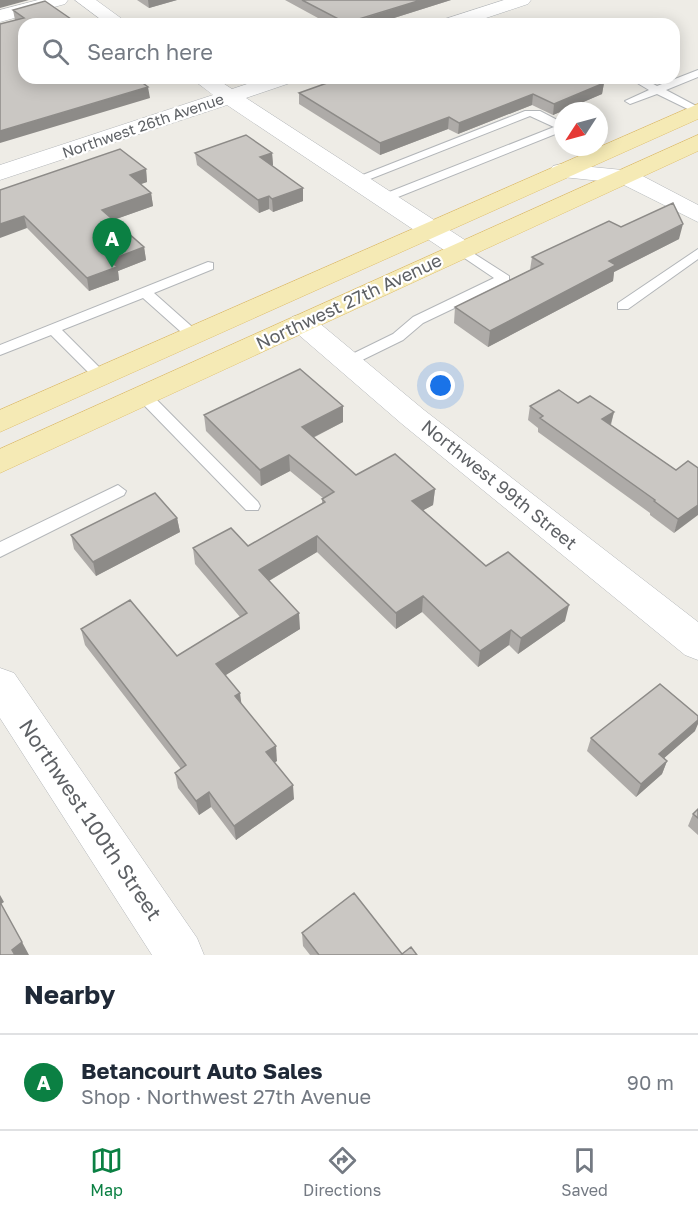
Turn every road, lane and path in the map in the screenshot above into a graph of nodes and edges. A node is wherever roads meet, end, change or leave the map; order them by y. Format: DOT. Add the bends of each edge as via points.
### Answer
graph roads {
  1 [pos="59,0"];
  2 [pos="84,0"];
  3 [pos="522,0"];
  4 [pos="0,16"];
  5 [pos="111,18"];
  6 [pos="467,18"];
  7 [pos="698,72"];
  8 [pos="680,80"];
  9 [pos="210,84"];
  10 [pos="268,84"];
  11 [pos="647,84"];
  12 [pos="670,84"];
  13 [pos="658,89"];
  14 [pos="230,97"];
  15 [pos="630,101"];
  16 [pos="698,111"];
  17 [pos="554,123"];
  18 [pos="554,130"];
  19 [pos="698,142"];
  20 [pos="608,146"];
  21 [pos="589,156"];
  22 [pos="561,171"];
  23 [pos="0,174"];
  24 [pos="625,176"];
  25 [pos="356,180"];
  26 [pos="383,198"];
  27 [pos="698,215"];
  28 [pos="432,231"];
  29 [pos="462,250"];
  30 [pos="698,253"];
  31 [pos="208,266"];
  32 [pos="145,292"];
  33 [pos="623,306"];
  34 [pos="302,323"];
  35 [pos="53,328"];
  36 [pos="194,336"];
  37 [pos="0,350"];
  38 [pos="347,362"];
  39 [pos="101,377"];
  40 [pos="144,396"];
  41 [pos="0,422"];
  42 [pos="0,462"];
  43 [pos="118,491"];
  44 [pos="252,506"];
  45 [pos="0,550"];
  46 [pos="698,644"];
  47 [pos="0,685"];
  48 [pos="180,955"];
  1 -- 4 [label="street"];
  2 -- 5 [label="street"];
  3 -- 6 [label="street"];
  7 -- 8 [label="lane"];
  9 -- 14 [label="street"];
  10 -- 14 [label="street, Northwest 26th Avenue"];
  11 -- 13 [label="lane"];
  12 -- 13 [label="lane"];
  13 -- 15 [label="lane"];
  13 -- 16 [label="lane"];
  14 -- 23 [label="street, Northwest 26th Avenue"];
  14 -- 25 [label="street"];
  16 -- 20 [label="main road, Northwest 27th Avenue"];
  17 -- 25 [label="lane" via="529,113"];
  18 -- 26 [label="lane"];
  19 -- 24 [label="main road, Northwest 27th Avenue"];
  21 -- 22 [label="main road, Northwest 27th Avenue"];
  22 -- 24 [label="street"];
  22 -- 28 [label="main road, Northwest 27th Avenue"];
  24 -- 27 [label="street"];
  24 -- 29 [label="main road, Northwest 27th Avenue"];
  25 -- 26 [label="street"];
  26 -- 28 [label="street"];
  28 -- 29 [label="street"];
  28 -- 36 [label="main road, Northwest 27th Avenue"];
  29 -- 34 [label="main road, Northwest 27th Avenue"];
  29 -- 38 [label="lane" via="504,279 418,320 399,337"];
  30 -- 33 [label="lane"];
  31 -- 32 [label="lane"];
  32 -- 35 [label="lane"];
  32 -- 36 [label="lane"];
  34 -- 38 [label="street, Northwest 99th Street"];
  34 -- 40 [label="main road, Northwest 27th Avenue"];
  35 -- 37 [label="lane"];
  35 -- 39 [label="lane"];
  36 -- 39 [label="main road, Northwest 27th Avenue"];
  38 -- 46 [label="street, Northwest 99th Street"];
  39 -- 41 [label="main road, Northwest 27th Avenue"];
  40 -- 42 [label="main road, Northwest 27th Avenue"];
  40 -- 44 [label="lane"];
  43 -- 45 [label="lane"];
  47 -- 48 [label="street, Northwest 100th Street"];
}
